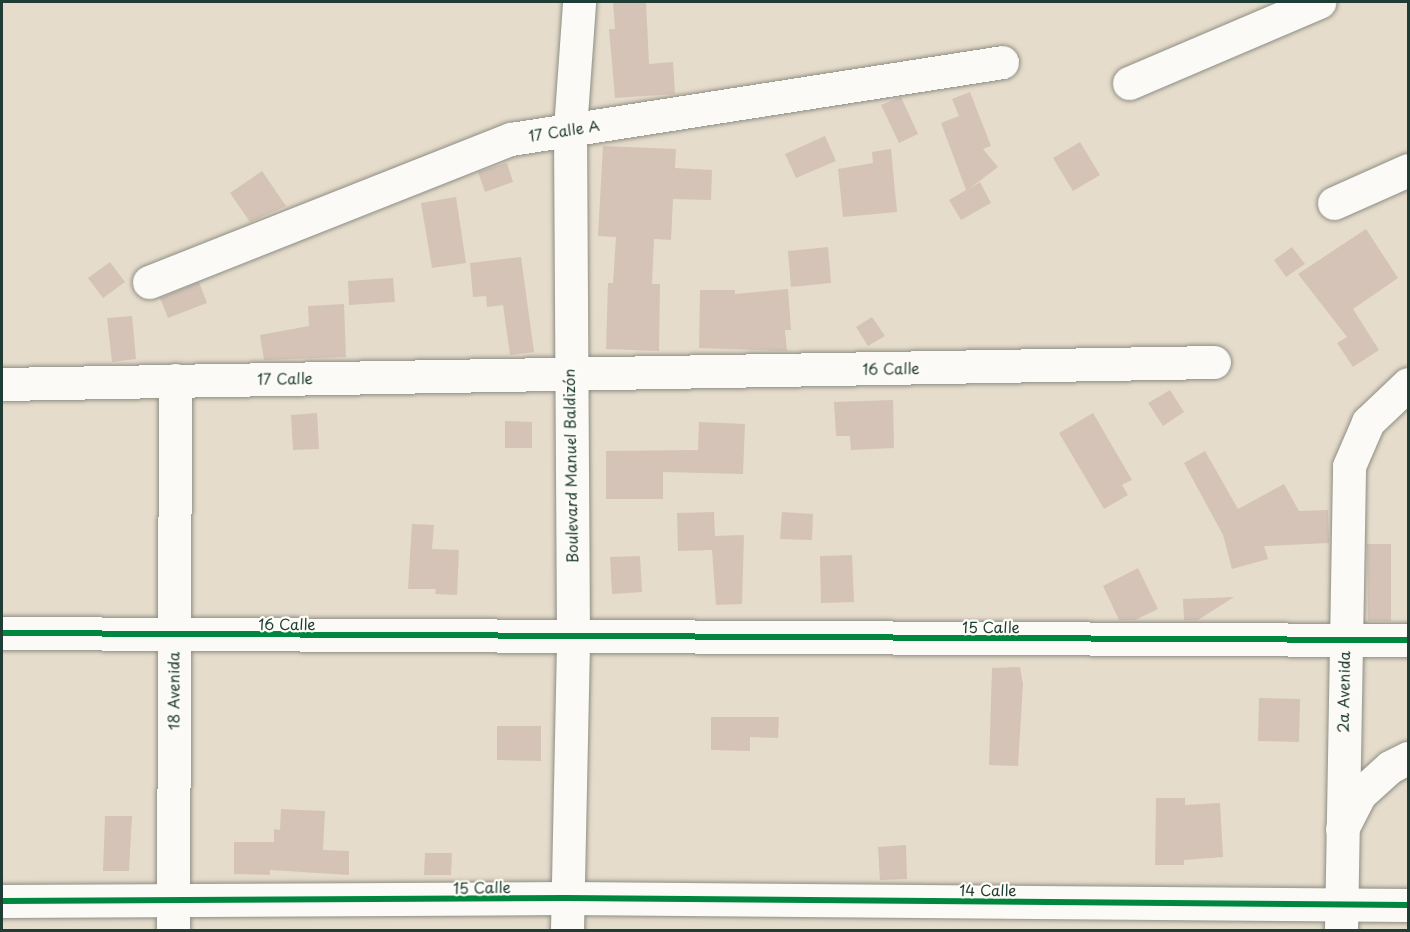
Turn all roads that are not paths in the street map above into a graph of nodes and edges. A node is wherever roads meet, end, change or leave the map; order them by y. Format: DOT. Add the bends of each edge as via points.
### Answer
graph roads {
  1 [pos="579,2"];
  2 [pos="1319,2"];
  3 [pos="1002,62"];
  4 [pos="1128,83"];
  5 [pos="570,129"];
  6 [pos="1408,170"];
  7 [pos="1334,203"];
  8 [pos="148,282"];
  9 [pos="1214,362"];
  10 [pos="569,374"];
  11 [pos="176,380"];
  12 [pos="2,384"];
  13 [pos="1408,384"];
  14 [pos="2,633"];
  15 [pos="172,635"];
  16 [pos="573,637"];
  17 [pos="1343,640"];
  18 [pos="1408,640"];
  19 [pos="1408,758"];
  20 [pos="1341,831"];
  21 [pos="566,898"];
  22 [pos="2,900"];
  23 [pos="1408,905"];
  24 [pos="173,917"];
  25 [pos="1341,918"];
  26 [pos="567,930"];
  1 -- 5 [label="street, Boulevard Manuel Baldizón"];
  2 -- 4 [label="street"];
  3 -- 5 [label="street, 17 Calle A"];
  5 -- 8 [label="street, 17 Calle A" via="511,139"];
  5 -- 10 [label="street, Boulevard Manuel Baldizón"];
  6 -- 7 [label="street"];
  9 -- 10 [label="street, 16 Calle"];
  10 -- 11 [label="street, 17 Calle"];
  10 -- 16 [label="street, Boulevard Manuel Baldizón"];
  11 -- 12 [label="street, 17 Calle"];
  11 -- 15 [label="street, 18 Avenida"];
  13 -- 17 [label="street, 2a Avenida" via="1368,422 1349,466"];
  14 -- 15 [label="street, 16 Calle"];
  15 -- 16 [label="street, 16 Calle"];
  15 -- 24 [label="street, 18 Avenida"];
  16 -- 17 [label="street, 15 Calle"];
  16 -- 21 [label="street, Boulevard Manuel Baldizón"];
  17 -- 18 [label="street, 15 Calle"];
  17 -- 20 [label="street, 2a Avenida"];
  19 -- 20 [label="street" via="1359,795"];
  20 -- 25 [label="street, 2a Avenida"];
  21 -- 24 [label="street, 15 Calle"];
  21 -- 25 [label="street, 14 Calle"];
  21 -- 26 [label="street, Boulevard Manuel Baldizón"];
  22 -- 24 [label="street, 15 Calle"];
  23 -- 25 [label="street, 14 Calle"];
}
